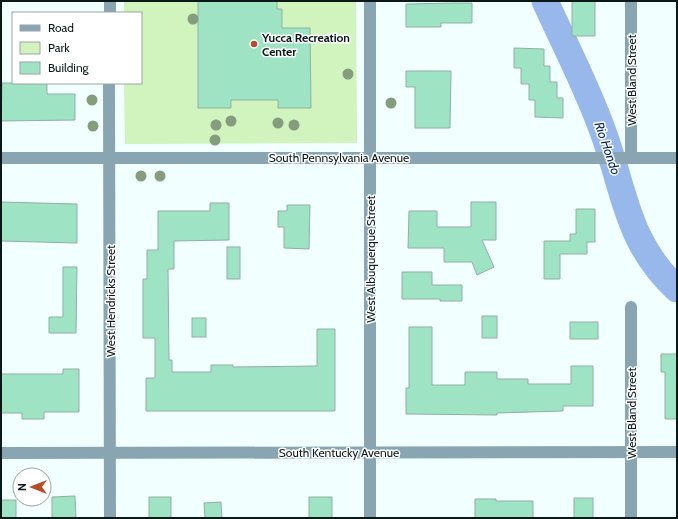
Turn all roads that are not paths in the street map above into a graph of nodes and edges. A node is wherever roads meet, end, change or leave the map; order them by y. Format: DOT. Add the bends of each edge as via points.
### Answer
graph roads {
  1 [pos="110,1"];
  2 [pos="370,1"];
  3 [pos="631,1"];
  4 [pos="110,12"];
  5 [pos="109,84"];
  6 [pos="369,157"];
  7 [pos="1,158"];
  8 [pos="109,158"];
  9 [pos="632,158"];
  10 [pos="677,158"];
  11 [pos="631,307"];
  12 [pos="370,451"];
  13 [pos="631,452"];
  14 [pos="677,452"];
  15 [pos="1,453"];
  16 [pos="110,453"];
  17 [pos="110,518"];
  18 [pos="370,518"];
  19 [pos="631,518"];
  1 -- 4 [label="street"];
  2 -- 6 [label="street, West Albuquerque Street"];
  3 -- 9 [label="street, West Bland Street"];
  5 -- 8 [label="street, West Hendricks Street"];
  6 -- 8 [label="street, South Pennsylvania Avenue"];
  6 -- 9 [label="street, South Pennsylvania Avenue"];
  6 -- 12 [label="street, West Albuquerque Street"];
  7 -- 8 [label="street, South Pennsylvania Avenue"];
  8 -- 16 [label="street, West Hendricks Street"];
  9 -- 10 [label="street, South Pennsylvania Avenue"];
  11 -- 13 [label="street, West Bland Street"];
  12 -- 13 [label="street, South Kentucky Avenue"];
  12 -- 16 [label="street, South Kentucky Avenue"];
  12 -- 18 [label="street, West Albuquerque Street"];
  13 -- 14 [label="street, South Kentucky Avenue"];
  13 -- 19 [label="street, West Bland Street"];
  15 -- 16 [label="street, South Kentucky Avenue"];
  16 -- 17 [label="street, West Hendricks Street"];
}
